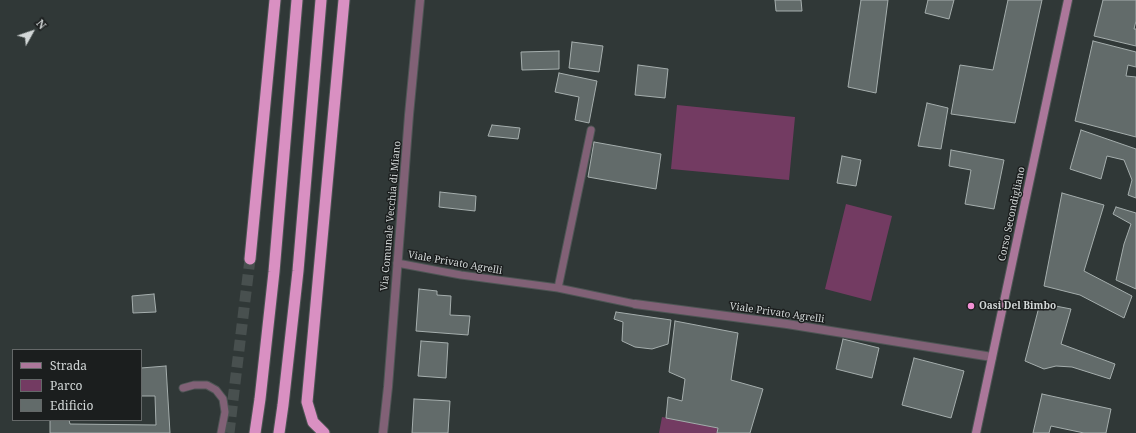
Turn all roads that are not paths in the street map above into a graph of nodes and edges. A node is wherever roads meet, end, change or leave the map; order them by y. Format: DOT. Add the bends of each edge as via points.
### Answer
graph roads {
  1 [pos="275,0"];
  2 [pos="298,0"];
  3 [pos="321,0"];
  4 [pos="344,0"];
  5 [pos="420,0"];
  6 [pos="1068,0"];
  7 [pos="592,130"];
  8 [pos="250,259"];
  9 [pos="397,263"];
  10 [pos="558,288"];
  11 [pos="635,304"];
  12 [pos="992,357"];
  13 [pos="183,388"];
  14 [pos="221,433"];
  15 [pos="255,433"];
  16 [pos="279,433"];
  17 [pos="324,433"];
  18 [pos="383,433"];
  19 [pos="976,433"];
  1 -- 8 [label="highway"];
  2 -- 15 [label="highway" via="274,272"];
  3 -- 16 [label="highway" via="298,271"];
  4 -- 17 [label="highway" via="307,402 313,422"];
  5 -- 9 [label="street, Via Comunale Vecchia di Miano"];
  6 -- 12 [label="main road, Corso Secondigliano"];
  7 -- 10 [label="lane"];
  9 -- 10 [label="lane, Viale Privato Agrelli" via="461,275"];
  9 -- 18 [label="street, Via Comunale Vecchia di Miano"];
  10 -- 11 [label="lane, Viale Privato Agrelli"];
  11 -- 12 [label="street, Viale Privato Agrelli" via="787,324"];
  12 -- 19 [label="main road, Corso Secondigliano"];
  13 -- 14 [label="lane" via="207,385 216,390 223,399 225,412"];
}
